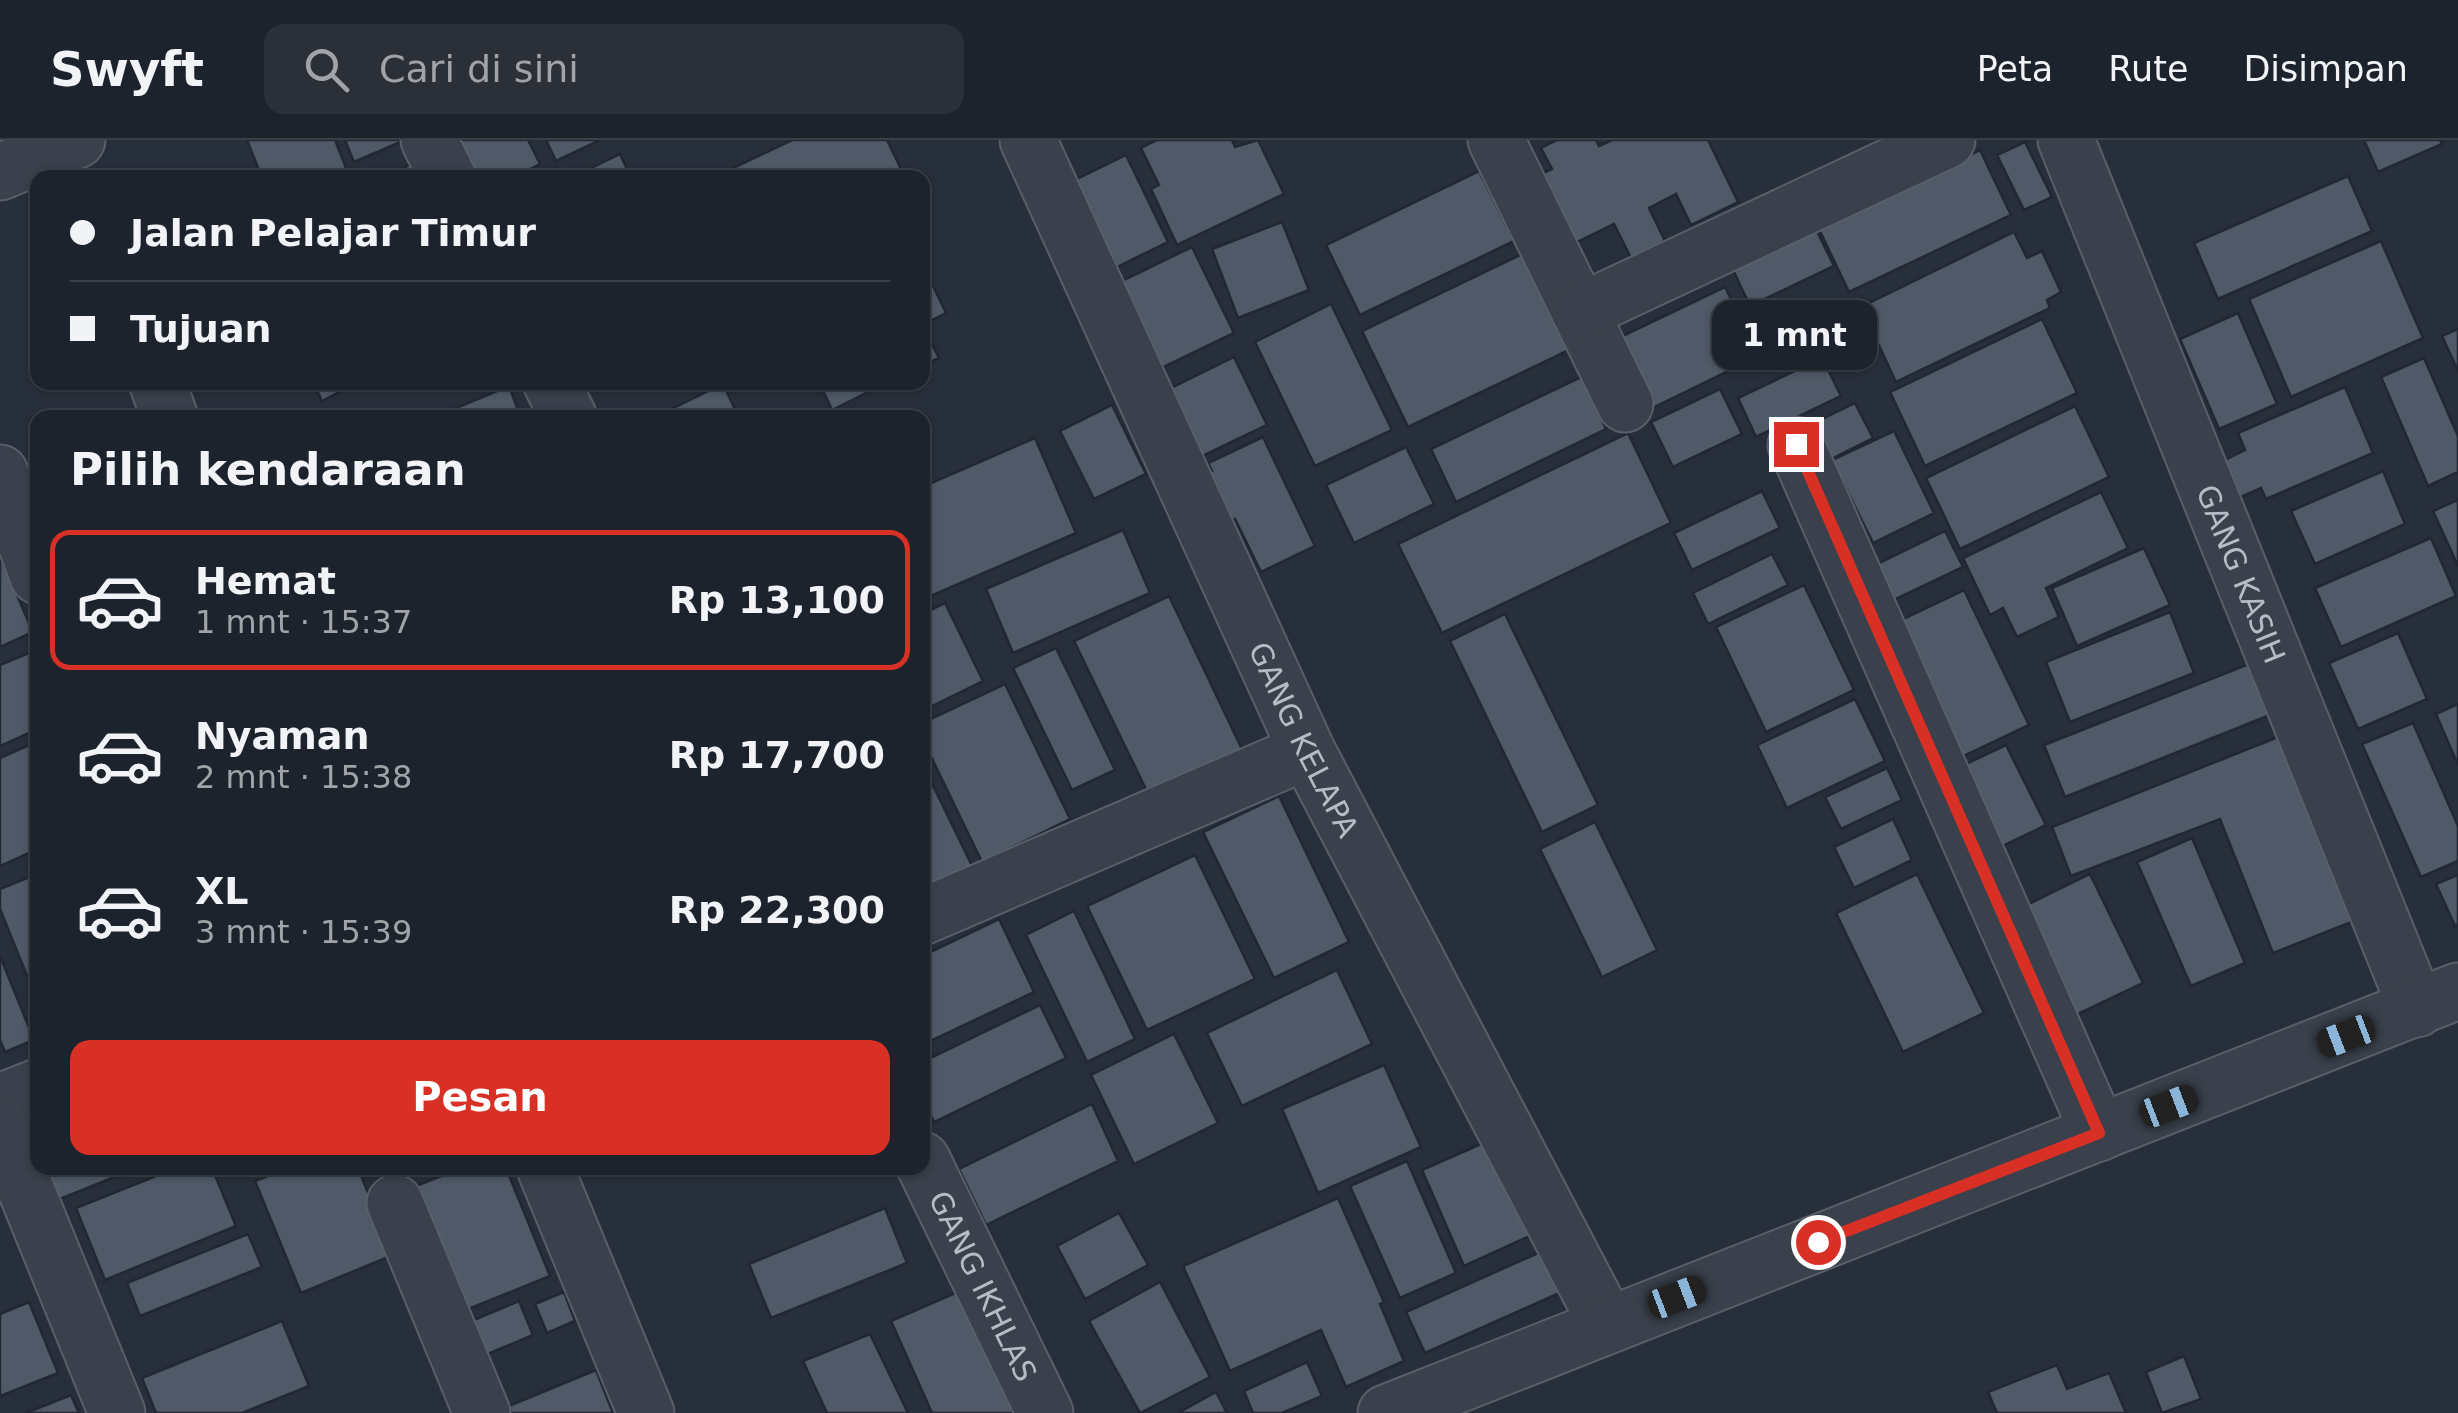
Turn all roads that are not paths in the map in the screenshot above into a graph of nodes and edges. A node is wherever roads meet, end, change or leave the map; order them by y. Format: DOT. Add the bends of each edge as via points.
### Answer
graph roads {
  1 [pos="430,140"];
  2 [pos="1028,140"];
  3 [pos="1496,140"];
  4 [pos="1947,140"];
  5 [pos="2066,140"];
  6 [pos="76,154"];
  7 [pos="444,170"];
  8 [pos="0,172"];
  9 [pos="1580,312"];
  10 [pos="1625,404"];
  11 [pos="1796,444"];
  12 [pos="0,474"];
  13 [pos="30,555"];
  14 [pos="1307,751"];
  15 [pos="930,915"];
  16 [pos="2437,1000"];
  17 [pos="30,1090"];
  18 [pos="0,1102"];
  19 [pos="0,1126"];
  20 [pos="2099,1133"];
  21 [pos="548,1175"];
  22 [pos="929,1175"];
  23 [pos="394,1203"];
  24 [pos="1606,1324"];
  25 [pos="117,1413"];
  26 [pos="482,1413"];
  27 [pos="646,1413"];
  28 [pos="1045,1413"];
  29 [pos="1386,1413"];
  1 -- 7 [label="street"];
  2 -- 14 [label="street, GANG KELAPA"];
  3 -- 9 [label="street"];
  4 -- 9 [label="street"];
  5 -- 16 [label="street, GANG KASIH"];
  6 -- 8 [label="street"];
  9 -- 10 [label="street"];
  11 -- 20 [label="street"];
  12 -- 13 [label="street"];
  14 -- 15 [label="street"];
  14 -- 24 [label="street, GANG KELAPA"];
  16 -- 20 [label="street"];
  17 -- 18 [label="street"];
  19 -- 25 [label="street"];
  20 -- 24 [label="street"];
  21 -- 27 [label="street"];
  22 -- 28 [label="street, GANG IKHLAS"];
  23 -- 26 [label="street"];
  24 -- 29 [label="street"];
}
